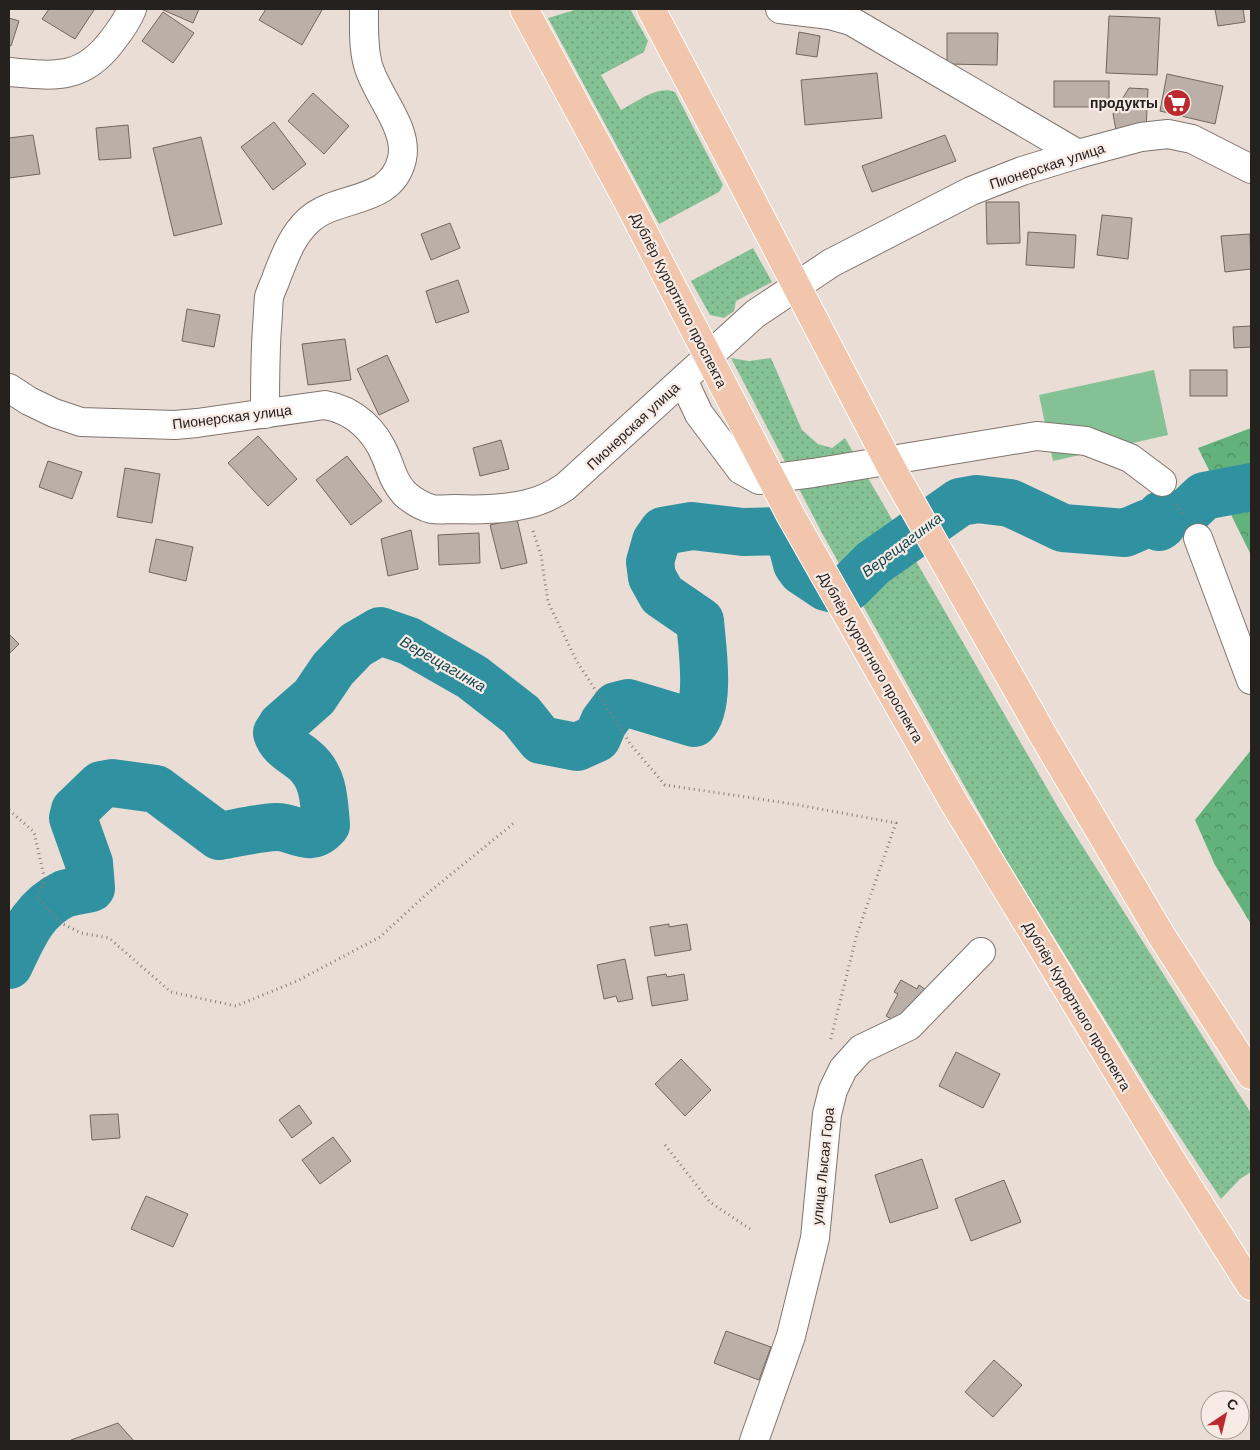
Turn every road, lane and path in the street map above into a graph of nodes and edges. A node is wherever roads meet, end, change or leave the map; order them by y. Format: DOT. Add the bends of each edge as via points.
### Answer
graph roads {
  1 [pos="132,9"];
  2 [pos="364,9"];
  3 [pos="524,9"];
  4 [pos="651,9"];
  5 [pos="780,9"];
  6 [pos="9,72"];
  7 [pos="1078,154"];
  8 [pos="1251,169"];
  9 [pos="683,380"];
  10 [pos="9,388"];
  11 [pos="265,414"];
  12 [pos="1162,482"];
  13 [pos="527,505"];
  14 [pos="1198,538"];
  15 [pos="1251,680"];
  16 [pos="9,810"];
  17 [pos="514,823"];
  18 [pos="981,952"];
  19 [pos="829,1047"];
  20 [pos="1251,1075"];
  21 [pos="665,1145"];
  22 [pos="750,1229"];
  23 [pos="1251,1286"];
  24 [pos="754,1441"];
  1 -- 6 [label="street" via="102,55 76,72 42,75"];
  2 -- 11 [label="street" via="368,65 376,88 394,117 403,143 403,157 399,170 380,190 323,211 309,220 290,243 270,296"];
  3 -- 23 [label="main road, Дублёр Курортного проспекта, bridge" via="790,514 953,801"];
  4 -- 20 [label="main road, bridge" via="892,469 1161,935"];
  5 -- 7 [label="street" via="830,14 851,21"];
  7 -- 8 [label="street, Пионерская улица" via="1141,137 1168,134 1192,139"];
  7 -- 9 [label="street, Пионерская улица" via="971,191 831,263 755,314"];
  9 -- 12 [label="street" via="699,414 741,470 759,480 1037,436 1086,441 1130,458"];
  9 -- 13 [label="street, Пионерская улица" via="565,487"];
  10 -- 11 [label="street, Пионерская улица" via="37,405 81,422 175,425"];
  11 -- 13 [label="street, Пионерская улица" via="325,405 345,411 371,431 386,456 394,480 406,495 432,509 487,510"];
  12 -- 14 [label="path"];
  13 -- 19 [label="path" via="541,555 548,602 576,660 631,745 665,785 896,823 857,934"];
  14 -- 15 [label="street"];
  16 -- 17 [label="path" via="34,832 45,881 36,897 61,922 81,933 109,938 171,992 236,1006 297,981 380,937"];
  18 -- 24 [label="street, улица Лысая Гора" via="909,1026 861,1048 836,1083 827,1114 815,1238 791,1336"];
  21 -- 22 [label="path" via="710,1202"];
}
